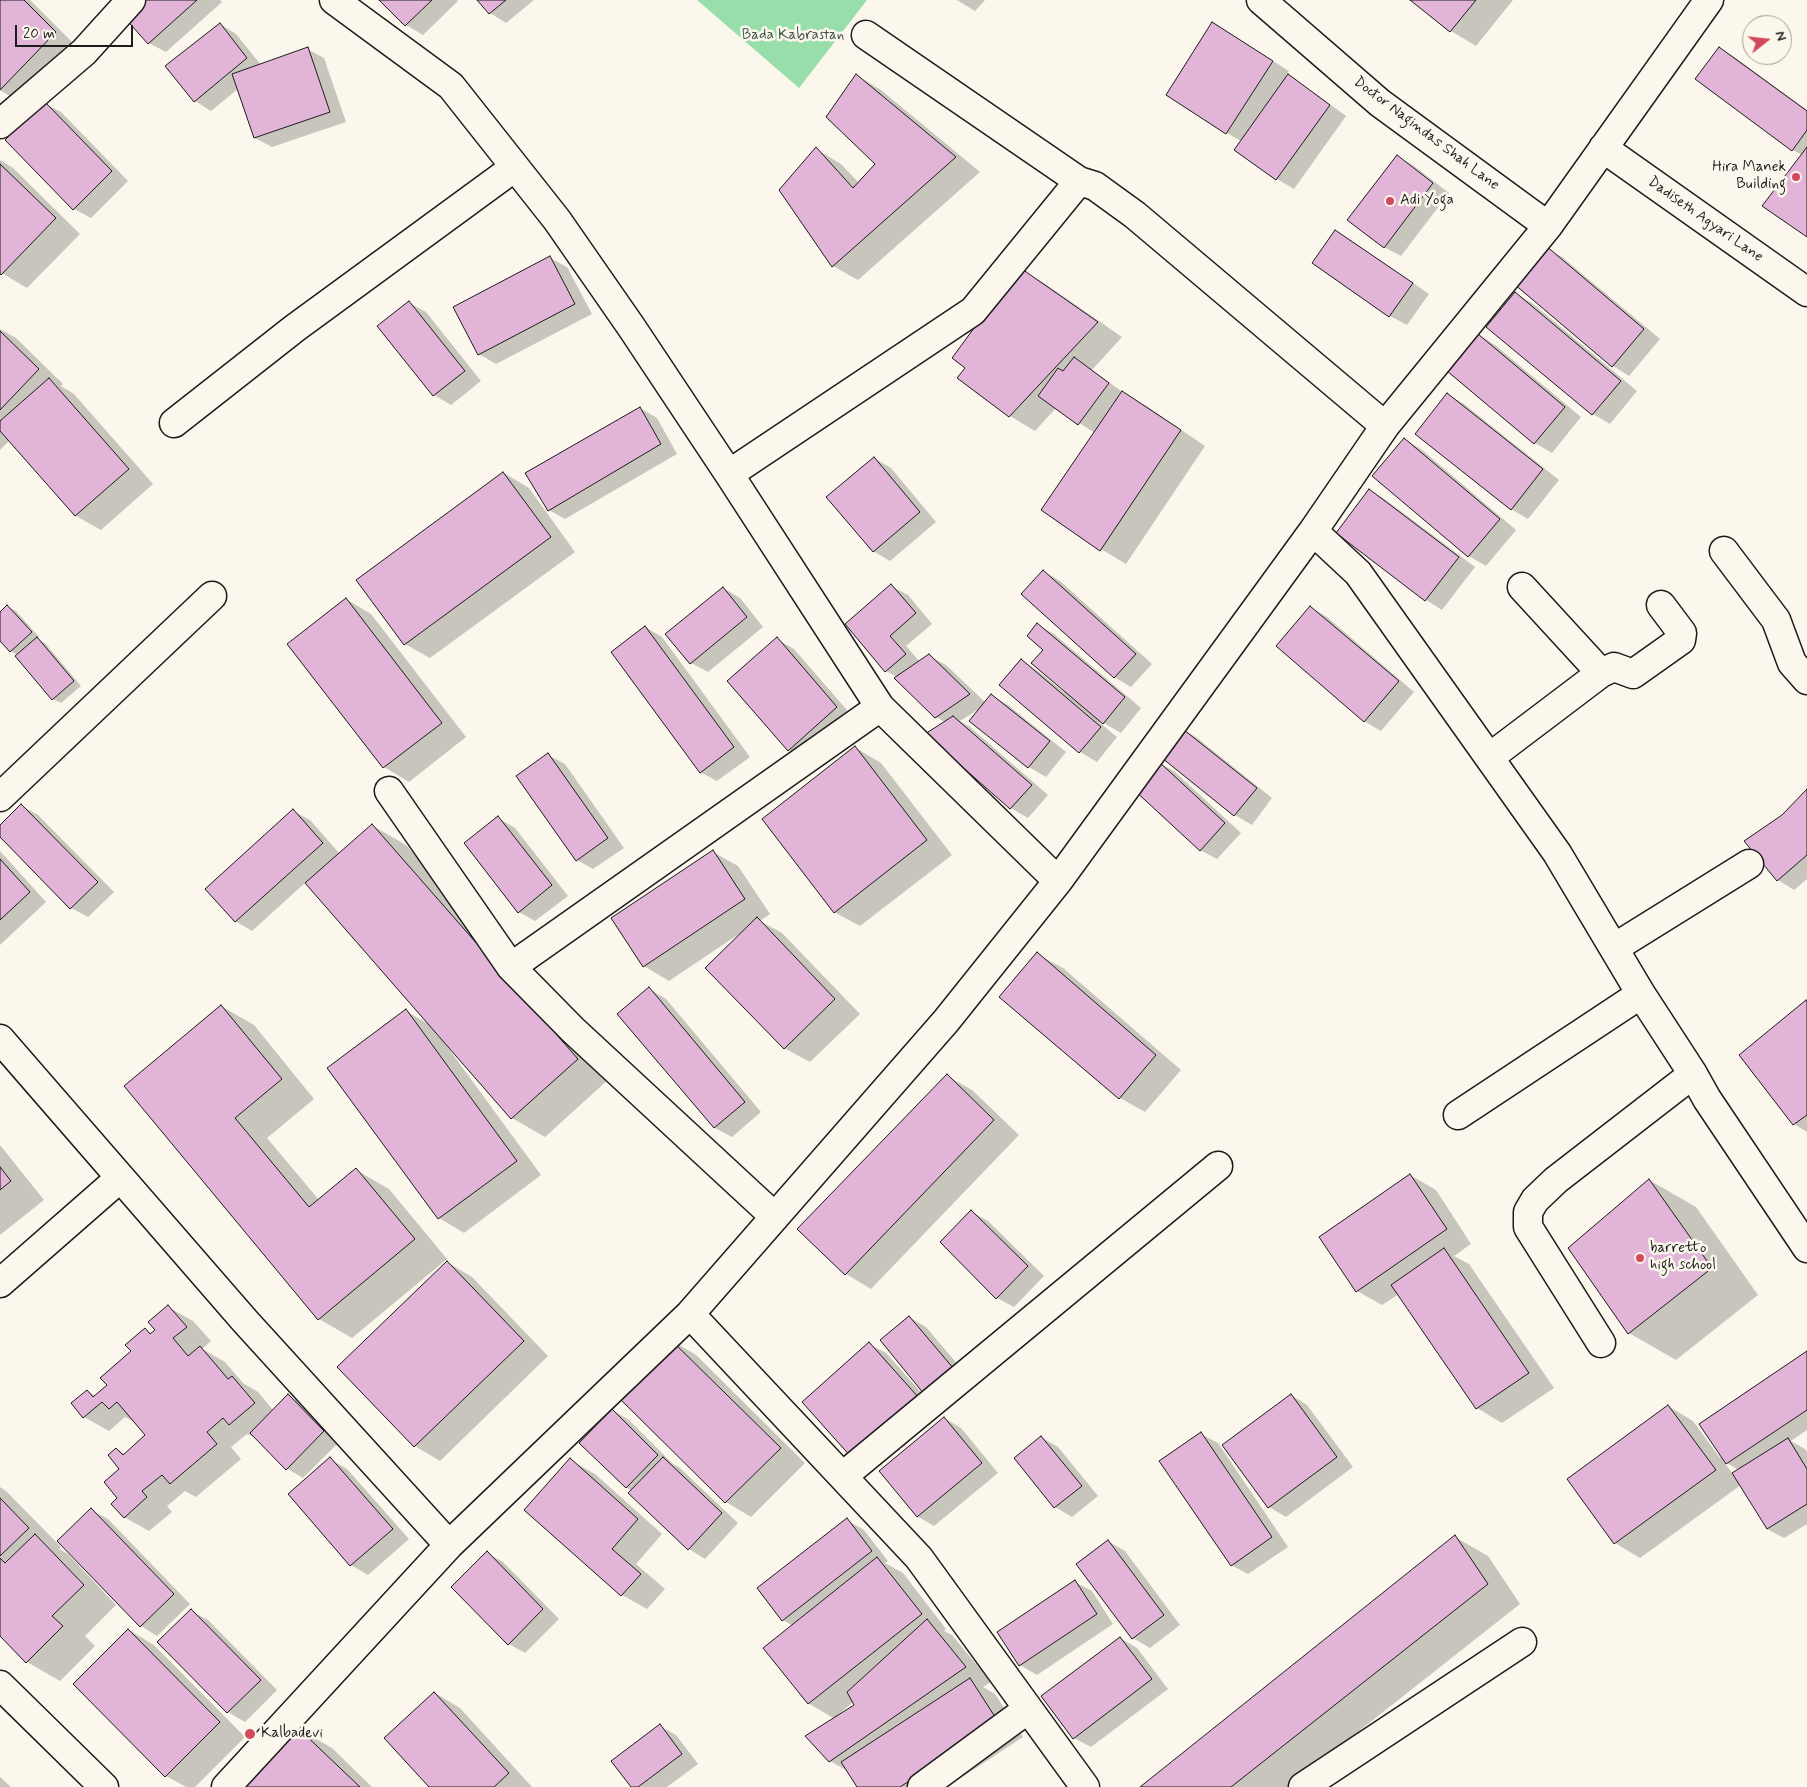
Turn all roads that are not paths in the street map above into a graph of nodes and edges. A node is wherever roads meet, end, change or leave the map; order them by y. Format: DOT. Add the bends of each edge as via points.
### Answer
graph roads {
  1 [pos="131,0"];
  2 [pos="334,0"];
  3 [pos="1261,0"];
  4 [pos="1701,3"];
  5 [pos="866,35"];
  6 [pos="0,124"];
  7 [pos="1603,148"];
  8 [pos="515,167"];
  9 [pos="1079,180"];
  10 [pos="1548,226"];
  11 [pos="1807,292"];
  12 [pos="174,423"];
  13 [pos="1385,426"];
  14 [pos="729,474"];
  15 [pos="1313,531"];
  16 [pos="1724,552"];
  17 [pos="1522,587"];
  18 [pos="212,596"];
  19 [pos="1661,605"];
  20 [pos="1601,673"];
  21 [pos="1807,680"];
  22 [pos="880,707"];
  23 [pos="1490,757"];
  24 [pos="389,791"];
  25 [pos="0,797"];
  26 [pos="1749,864"];
  27 [pos="1058,881"];
  28 [pos="1614,948"];
  29 [pos="511,966"];
  30 [pos="1641,994"];
  31 [pos="0,1039"];
  32 [pos="1693,1074"];
  33 [pos="1458,1116"];
  34 [pos="1218,1166"];
  35 [pos="120,1178"];
  36 [pos="775,1218"];
  37 [pos="1807,1248"];
  38 [pos="0,1283"];
  39 [pos="690,1314"];
  40 [pos="1601,1343"];
  41 [pos="843,1476"];
  42 [pos="449,1545"];
  43 [pos="1522,1642"];
  44 [pos="0,1685"];
  45 [pos="1028,1709"];
  46 [pos="104,1787"];
  47 [pos="226,1787"];
  48 [pos="922,1787"];
  49 [pos="1085,1787"];
  50 [pos="1303,1787"];
  1 -- 6 [label="street" via="84,52"];
  2 -- 8 [label="street" via="451,86"];
  3 -- 10 [label="street, Doctor Nagindas Shah Lane" via="1380,103"];
  4 -- 7 [label="street"];
  5 -- 9 [label="street"];
  7 -- 10 [label="street"];
  7 -- 11 [label="street, Dadiseth Agyari Lane"];
  8 -- 12 [label="street" via="295,328"];
  8 -- 14 [label="street" via="632,328"];
  9 -- 13 [label="street" via="1095,186 1135,215"];
  9 -- 14 [label="street" via="973,311"];
  10 -- 13 [label="street"];
  13 -- 15 [label="street"];
  14 -- 22 [label="street"];
  15 -- 23 [label="street" via="1358,573"];
  15 -- 27 [label="street"];
  16 -- 21 [label="street" via="1776,620 1792,663"];
  17 -- 20 [label="street"];
  18 -- 25 [label="street"];
  19 -- 20 [label="street" via="1682,633 1682,640 1633,674 1614,667"];
  20 -- 23 [label="street"];
  22 -- 27 [label="street"];
  22 -- 29 [label="street"];
  23 -- 28 [label="street" via="1557,853"];
  24 -- 29 [label="street"];
  26 -- 28 [label="street"];
  27 -- 36 [label="street" via="946,1021"];
  28 -- 30 [label="street"];
  29 -- 36 [label="street" via="573,1030"];
  30 -- 32 [label="street"];
  30 -- 33 [label="street"];
  31 -- 35 [label="street"];
  32 -- 37 [label="street"];
  32 -- 40 [label="street" via="1556,1180 1535,1200 1528,1212 1528,1228"];
  34 -- 41 [label="street"];
  35 -- 38 [label="street"];
  35 -- 42 [label="street" via="245,1322"];
  36 -- 39 [label="street"];
  39 -- 41 [label="street"];
  39 -- 42 [label="street"];
  41 -- 45 [label="street" via="920,1558"];
  42 -- 47 [label="street"];
  43 -- 50 [label="street"];
  44 -- 46 [label="street"];
  45 -- 48 [label="street"];
  45 -- 49 [label="street"];
}
